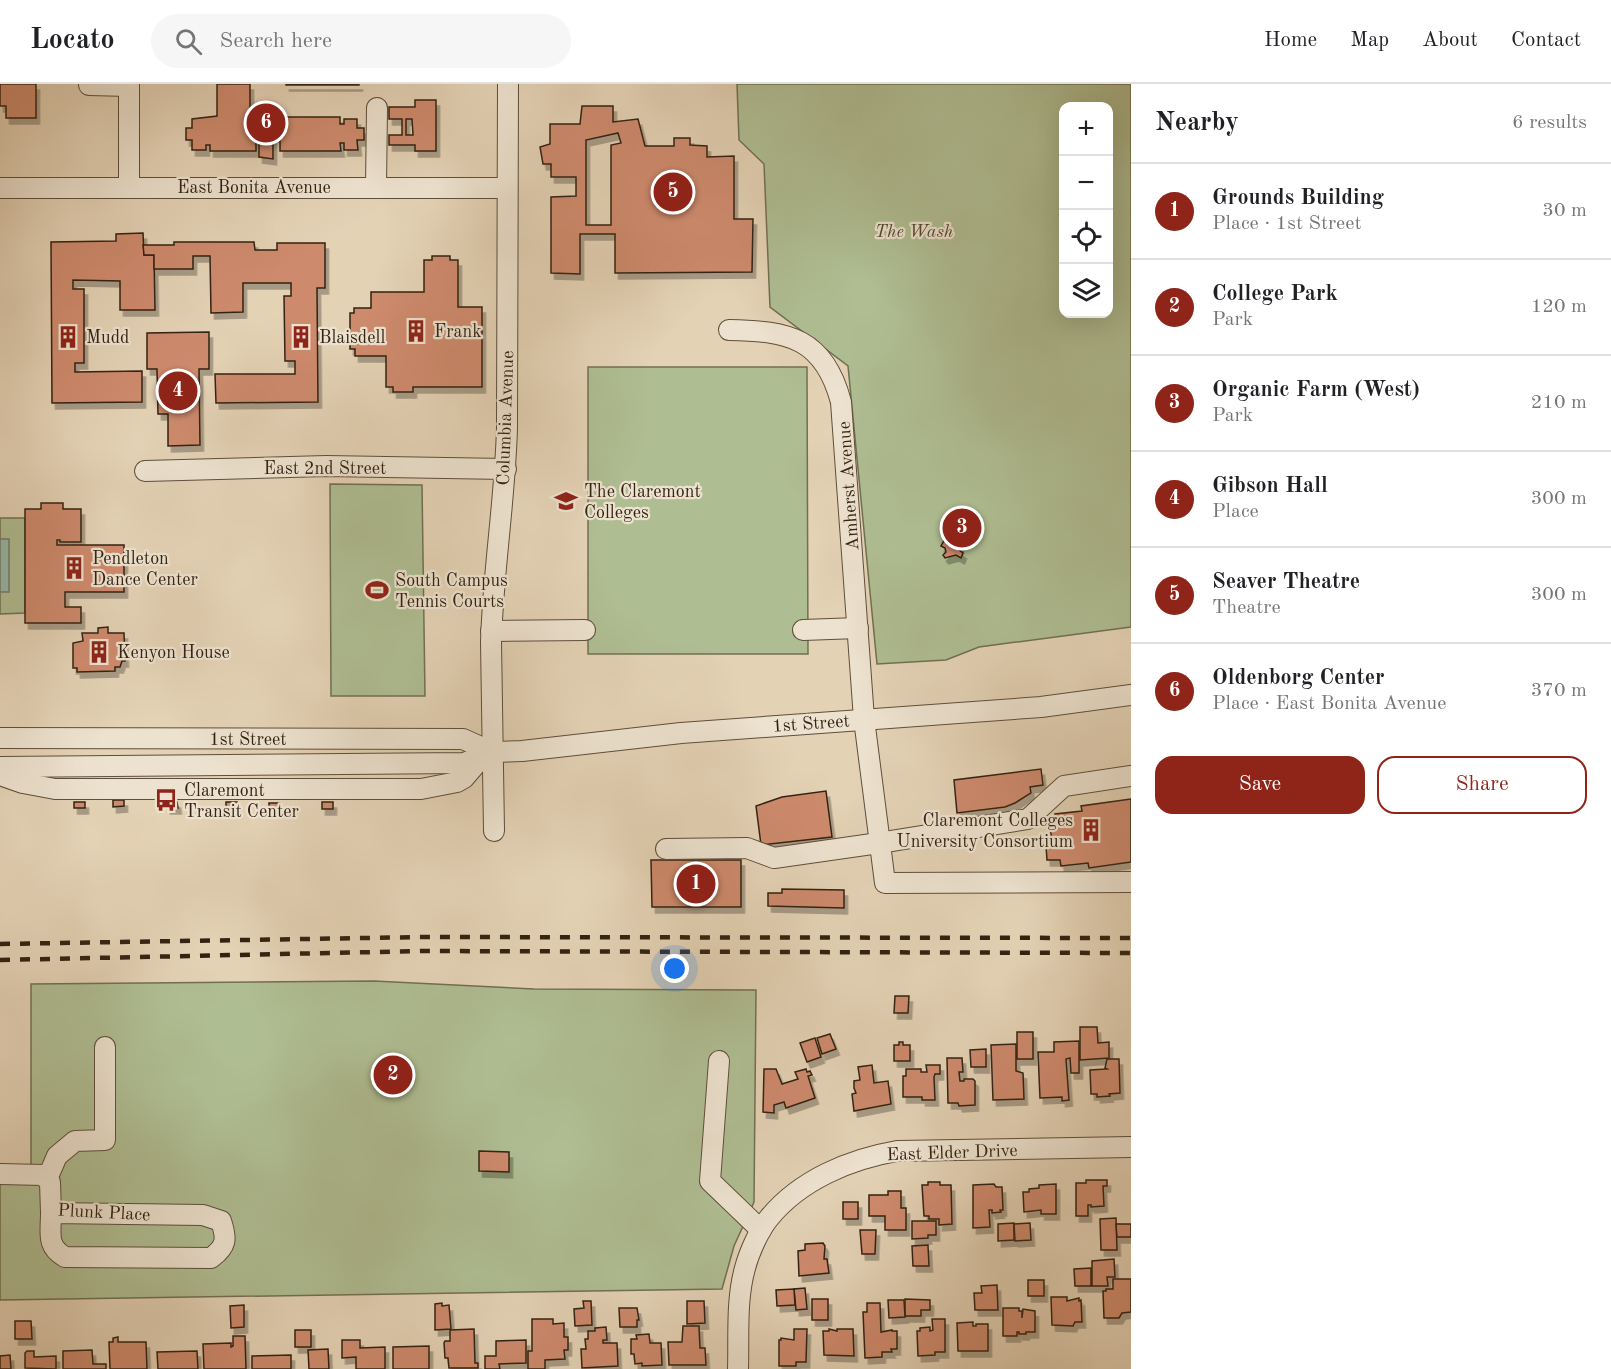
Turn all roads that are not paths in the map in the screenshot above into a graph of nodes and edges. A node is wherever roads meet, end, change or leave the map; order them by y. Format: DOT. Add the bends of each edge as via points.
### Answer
graph roads {
  1 [pos="507,84"];
  2 [pos="88,85"];
  3 [pos="129,85"];
  4 [pos="377,108"];
  5 [pos="376,186"];
  6 [pos="129,187"];
  7 [pos="0,188"];
  8 [pos="507,188"];
  9 [pos="729,330"];
  10 [pos="506,469"];
  11 [pos="145,471"];
  12 [pos="858,628"];
  13 [pos="585,630"];
  14 [pos="803,630"];
  15 [pos="491,631"];
  16 [pos="1131,695"];
  17 [pos="864,719"];
  18 [pos="0,738"];
  19 [pos="487,754"];
  20 [pos="0,767"];
  21 [pos="0,775"];
  22 [pos="1131,776"];
  23 [pos="494,831"];
  24 [pos="879,843"];
  25 [pos="666,849"];
  26 [pos="1131,882"];
  27 [pos="105,1047"];
  28 [pos="719,1060"];
  29 [pos="1131,1147"];
  30 [pos="0,1174"];
  31 [pos="47,1179"];
  32 [pos="51,1214"];
  33 [pos="761,1230"];
  34 [pos="738,1369"];
  1 -- 8 [label="street, Columbia Avenue"];
  2 -- 3 [label="street"];
  3 -- 6 [label="street"];
  4 -- 5 [label="street"];
  5 -- 6 [label="street, East Bonita Avenue"];
  5 -- 8 [label="street, East Bonita Avenue"];
  6 -- 7 [label="street, East Bonita Avenue"];
  8 -- 10 [label="street, Columbia Avenue"];
  9 -- 12 [label="street, Amherst Avenue" via="767,331 800,341 828,366 837,384 842,402"];
  10 -- 11 [label="street, East 2nd Street" via="326,466"];
  10 -- 15 [label="street, Columbia Avenue"];
  12 -- 14 [label="street"];
  12 -- 17 [label="street, Amherst Avenue"];
  13 -- 15 [label="street"];
  15 -- 19 [label="street, Columbia Avenue"];
  16 -- 17 [label="street, 1st Street" via="1041,707"];
  17 -- 19 [label="street, 1st Street"];
  17 -- 24 [label="street, Amherst Avenue"];
  18 -- 19 [label="street, 1st Street" via="464,739"];
  19 -- 20 [label="street, 1st Street" via="464,763"];
  19 -- 21 [label="street" via="457,782 421,789 55,789"];
  19 -- 23 [label="street, Columbia Avenue"];
  22 -- 24 [label="street" via="1064,786 1028,819"];
  24 -- 25 [label="street" via="774,858 747,848"];
  24 -- 26 [label="street, Amherst Avenue" via="885,883"];
  27 -- 31 [label="street" via="105,1140 75,1141 57,1156"];
  28 -- 33 [label="street" via="710,1181"];
  29 -- 33 [label="street, East Elder Drive" via="897,1151 867,1156 838,1168 785,1201"];
  30 -- 31 [label="street, Plunk Place" via="44,1175"];
  31 -- 32 [label="street, Plunk Place"];
  32 -- 32 [label="street, Plunk Place" via="203,1215 220,1221 226,1236 222,1250 211,1258 65,1257 51,1243"];
  33 -- 34 [label="street, East Elder Drive" via="745,1268 739,1298"];
}
